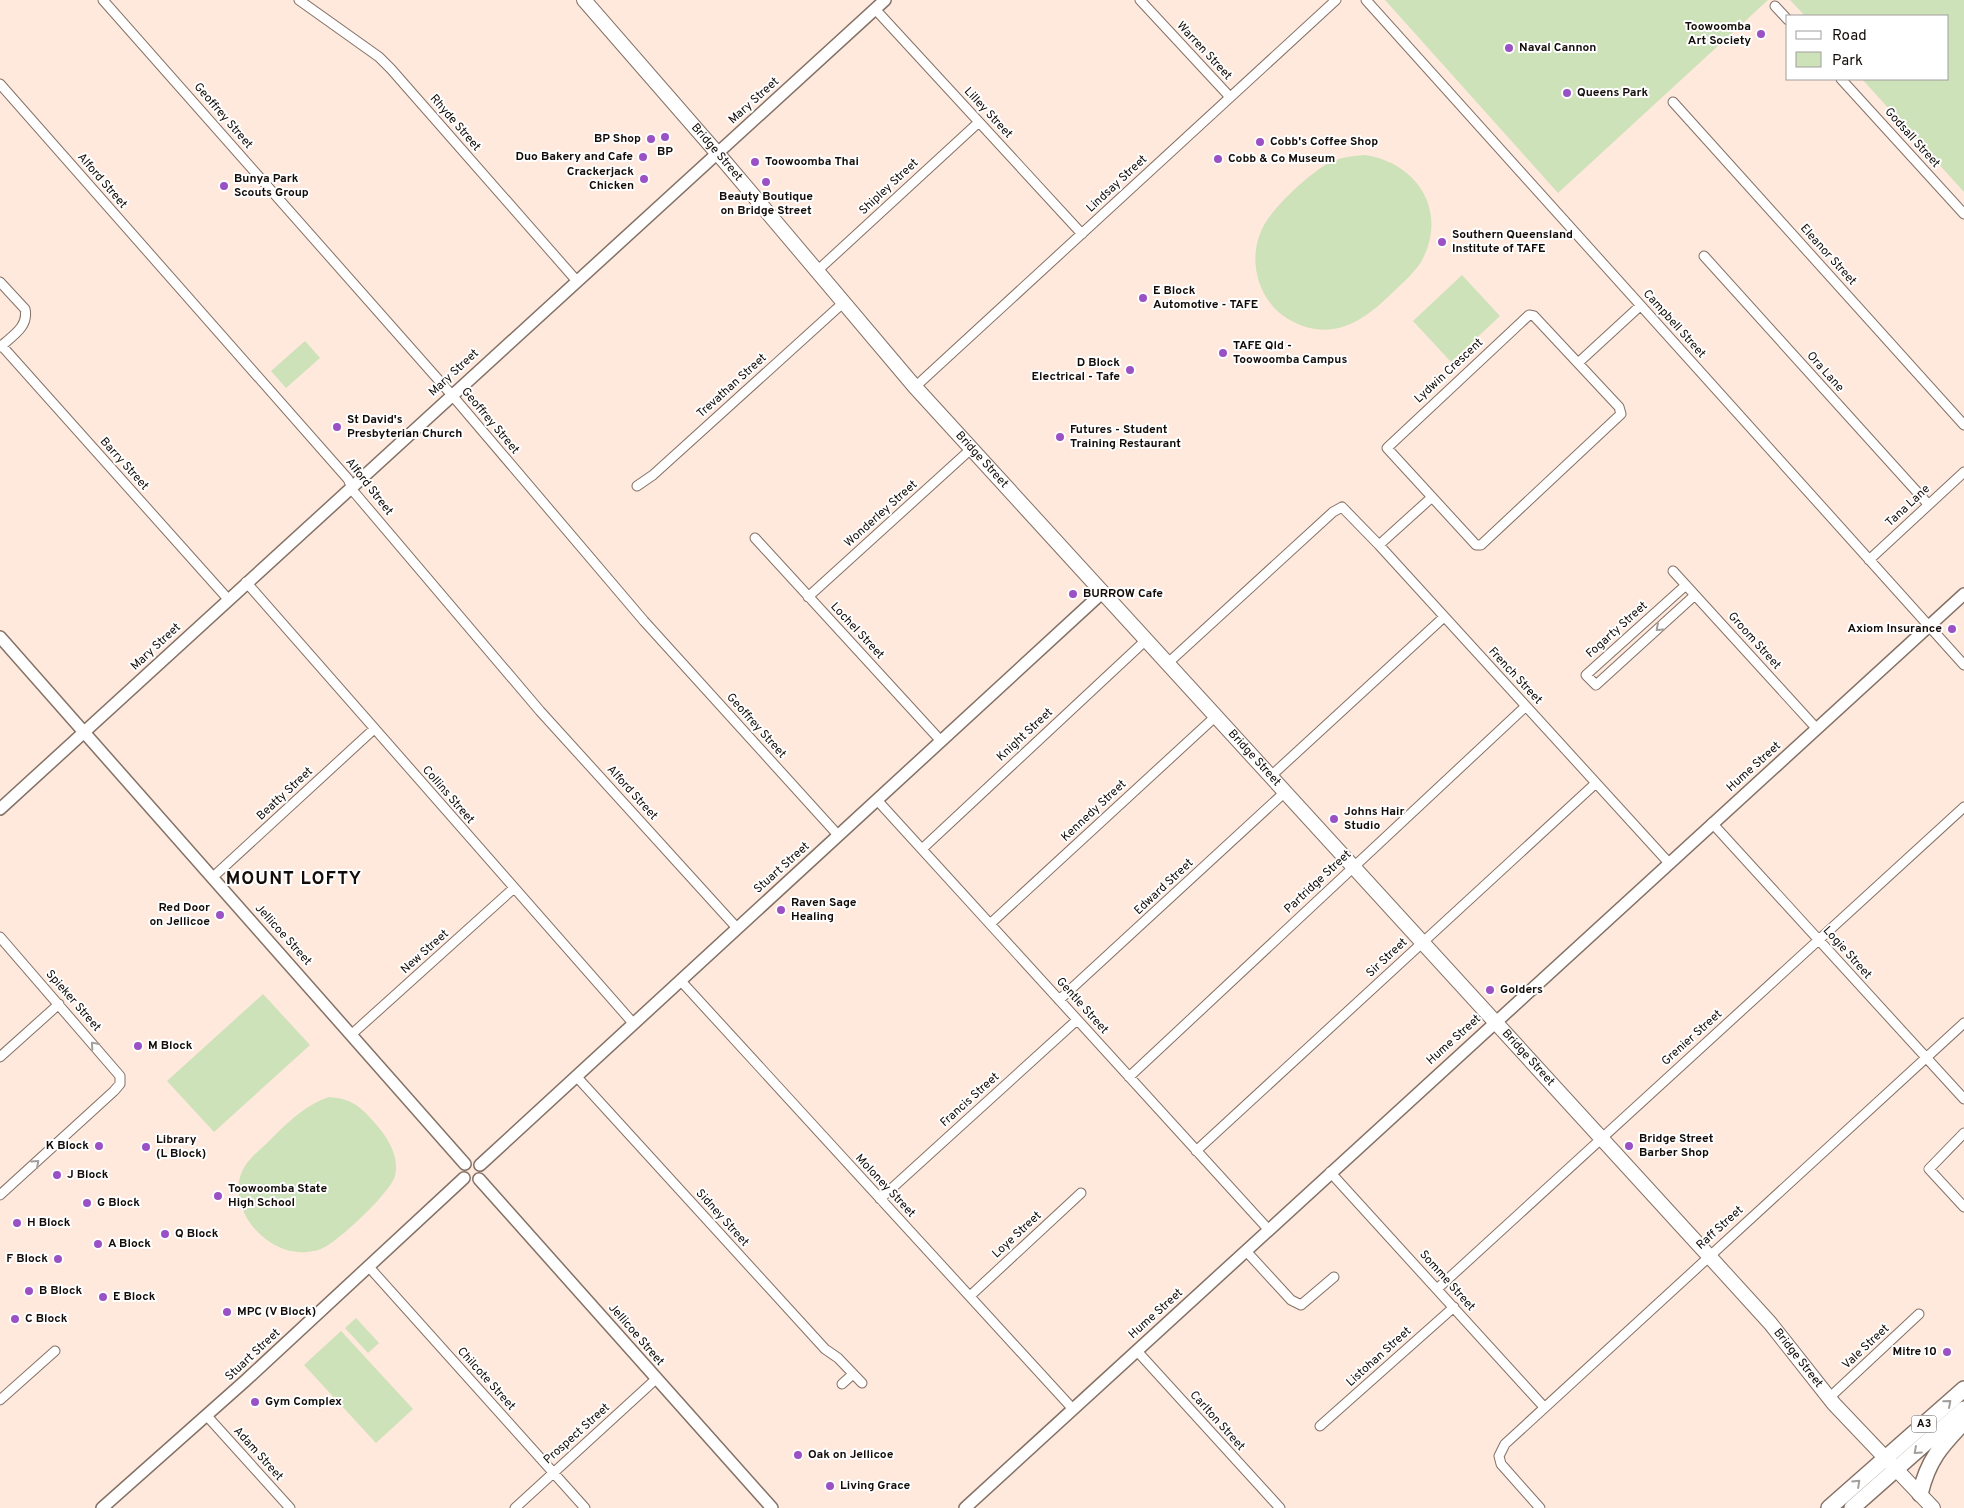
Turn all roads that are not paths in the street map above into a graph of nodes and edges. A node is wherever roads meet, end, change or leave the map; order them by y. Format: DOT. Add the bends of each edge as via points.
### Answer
graph roads {
  1 [pos="103,0"];
  2 [pos="299,0"];
  3 [pos="584,0"];
  4 [pos="1140,0"];
  5 [pos="1336,0"];
  6 [pos="1366,0"];
  7 [pos="880,3"];
  8 [pos="1775,6"];
  9 [pos="1786,18"];
  10 [pos="1842,80"];
  11 [pos="0,84"];
  12 [pos="1230,97"];
  13 [pos="1673,102"];
  14 [pos="979,122"];
  15 [pos="718,153"];
  16 [pos="1964,214"];
  17 [pos="1082,234"];
  18 [pos="1704,256"];
  19 [pos="817,271"];
  20 [pos="576,280"];
  21 [pos="0,282"];
  22 [pos="843,303"];
  23 [pos="1640,306"];
  24 [pos="1,347"];
  25 [pos="1578,363"];
  26 [pos="915,387"];
  27 [pos="451,394"];
  28 [pos="1964,425"];
  29 [pos="971,449"];
  30 [pos="1964,472"];
  31 [pos="352,486"];
  32 [pos="637,486"];
  33 [pos="1431,498"];
  34 [pos="1928,504"];
  35 [pos="755,538"];
  36 [pos="1379,545"];
  37 [pos="1869,560"];
  38 [pos="1673,571"];
  39 [pos="246,582"];
  40 [pos="1686,585"];
  41 [pos="1103,592"];
  42 [pos="1964,594"];
  43 [pos="1695,595"];
  44 [pos="808,598"];
  45 [pos="228,599"];
  46 [pos="1444,617"];
  47 [pos="1929,626"];
  48 [pos="0,637"];
  49 [pos="1146,640"];
  50 [pos="1168,663"];
  51 [pos="1964,665"];
  52 [pos="1526,706"];
  53 [pos="1216,716"];
  54 [pos="1817,728"];
  55 [pos="374,729"];
  56 [pos="85,731"];
  57 [pos="941,741"];
  58 [pos="1271,776"];
  59 [pos="1596,783"];
  60 [pos="1285,792"];
  61 [pos="877,800"];
  62 [pos="1964,807"];
  63 [pos="0,809"];
  64 [pos="1712,823"];
  65 [pos="838,835"];
  66 [pos="922,849"];
  67 [pos="1669,863"];
  68 [pos="1353,866"];
  69 [pos="213,877"];
  70 [pos="514,888"];
  71 [pos="990,924"];
  72 [pos="736,928"];
  73 [pos="0,937"];
  74 [pos="1819,940"];
  75 [pos="1422,942"];
  76 [pos="680,980"];
  77 [pos="1059,1000"];
  78 [pos="59,1004"];
  79 [pos="1077,1020"];
  80 [pos="1495,1021"];
  81 [pos="633,1023"];
  82 [pos="1964,1023"];
  83 [pos="352,1034"];
  84 [pos="0,1058"];
  85 [pos="1926,1058"];
  86 [pos="576,1076"];
  87 [pos="1129,1077"];
  88 [pos="1964,1099"];
  89 [pos="1964,1133"];
  90 [pos="1601,1138"];
  91 [pos="1196,1151"];
  92 [pos="465,1164"];
  93 [pos="480,1165"];
  94 [pos="1330,1172"];
  95 [pos="464,1178"];
  96 [pos="479,1179"];
  97 [pos="1081,1193"];
  98 [pos="0,1196"];
  99 [pos="880,1199"];
  100 [pos="1964,1207"];
  101 [pos="1268,1230"];
  102 [pos="1246,1251"];
  103 [pos="1709,1256"];
  104 [pos="369,1267"];
  105 [pos="1334,1277"];
  106 [pos="1437,1289"];
  107 [pos="970,1296"];
  108 [pos="1454,1307"];
  109 [pos="1919,1314"];
  110 [pos="55,1351"];
  111 [pos="1137,1351"];
  112 [pos="852,1374"];
  113 [pos="656,1379"];
  114 [pos="862,1383"];
  115 [pos="842,1384"];
  116 [pos="1964,1389"];
  117 [pos="1829,1398"];
  118 [pos="0,1400"];
  119 [pos="1544,1407"];
  120 [pos="1072,1408"];
  121 [pos="1964,1409"];
  122 [pos="207,1416"];
  123 [pos="1964,1422"];
  124 [pos="1320,1426"];
  125 [pos="1885,1458"];
  126 [pos="1896,1470"];
  127 [pos="553,1473"];
  128 [pos="1920,1494"];
  129 [pos="102,1508"];
  130 [pos="290,1508"];
  131 [pos="515,1508"];
  132 [pos="585,1508"];
  133 [pos="772,1508"];
  134 [pos="965,1508"];
  135 [pos="1280,1508"];
  136 [pos="1540,1508"];
  137 [pos="1830,1508"];
  138 [pos="1852,1508"];
  139 [pos="1933,1508"];
  1 -- 27 [label="street, Geoffrey Street"];
  2 -- 20 [label="street, Rhyde Street" via="391,69"];
  3 -- 15 [label="main road, Bridge Street"];
  4 -- 12 [label="street, Warren Street"];
  5 -- 12 [label="street, Lindsay Street"];
  6 -- 23 [label="street, Campbell Street"];
  7 -- 14 [label="street, Lilley Street"];
  7 -- 15 [label="street, Mary Street"];
  8 -- 9 [label="street"];
  10 -- 16 [label="street, Godsall Street"];
  11 -- 31 [label="street, Alford Street"];
  12 -- 17 [label="street, Lindsay Street"];
  13 -- 28 [label="street, Eleanor Street"];
  14 -- 17 [label="street, Lilley Street"];
  14 -- 19 [label="street, Shipley Street"];
  15 -- 19 [label="main road, Bridge Street"];
  15 -- 20 [label="street, Mary Street"];
  17 -- 26 [label="street, Lindsay Street"];
  18 -- 34 [label="street, Ora Lane"];
  19 -- 22 [label="main road, Bridge Street"];
  20 -- 27 [label="street, Mary Street"];
  21 -- 24 [label="street" via="25,309 26,315 25,325"];
  22 -- 26 [label="main road, Bridge Street"];
  22 -- 32 [label="street, Trevathan Street"];
  23 -- 25 [label="street"];
  23 -- 37 [label="street, Campbell Street"];
  24 -- 45 [label="street, Barry Street"];
  25 -- 33 [label="street, Lydwin Crescent" via="1621,414 1489,537 1481,544 1474,544"];
  25 -- 33 [label="street, Lydwin Crescent" via="1534,316 1526,317 1387,446 1388,452"];
  26 -- 29 [label="main road, Bridge Street"];
  27 -- 31 [label="street, Mary Street"];
  27 -- 65 [label="street, Geoffrey Street" via="644,621"];
  29 -- 41 [label="main road, Bridge Street"];
  29 -- 44 [label="street, Wonderley Street"];
  30 -- 34 [label="street, Tana Lane"];
  31 -- 39 [label="street, Mary Street"];
  31 -- 72 [label="street, Alford Street" via="540,711"];
  33 -- 36 [label="street"];
  34 -- 37 [label="street, Tana Lane"];
  35 -- 44 [label="street, Lochel Street"];
  36 -- 46 [label="street, French Street"];
  36 -- 50 [label="street, French Street" via="1342,508 1333,512"];
  37 -- 47 [label="street, Campbell Street"];
  38 -- 40 [label="street, Groom Street"];
  39 -- 45 [label="street, Mary Street"];
  39 -- 55 [label="street, Collins Street"];
  40 -- 43 [label="street, Groom Street"];
  43 -- 40 [label="street, Fogarty Street, one-way" via="1596,685 1586,675"];
  41 -- 49 [label="main road, Bridge Street"];
  41 -- 57 [label="street, Stuart Street"];
  42 -- 47 [label="street, Hume Street"];
  43 -- 54 [label="street, Groom Street"];
  44 -- 57 [label="street, Lochel Street"];
  45 -- 56 [label="street, Mary Street"];
  46 -- 52 [label="street, French Street"];
  46 -- 58 [label="street"];
  47 -- 51 [label="street, Campbell Street"];
  47 -- 54 [label="street, Hume Street"];
  48 -- 56 [label="street, Jellicoe Street"];
  49 -- 50 [label="main road, Bridge Street"];
  49 -- 66 [label="street, Knight Street"];
  50 -- 53 [label="main road, Bridge Street"];
  52 -- 59 [label="street, French Street"];
  52 -- 68 [label="street, Partridge Street"];
  53 -- 58 [label="main road, Bridge Street"];
  53 -- 71 [label="street, Kennedy Street"];
  54 -- 64 [label="street, Hume Street"];
  55 -- 69 [label="street, Beatty Street"];
  55 -- 70 [label="street, Collins Street"];
  56 -- 63 [label="street, Mary Street"];
  56 -- 69 [label="street, Jellicoe Street"];
  57 -- 61 [label="street, Stuart Street"];
  58 -- 60 [label="main road, Bridge Street"];
  59 -- 67 [label="street, French Street"];
  59 -- 75 [label="street, Sir Street"];
  60 -- 68 [label="main road, Bridge Street"];
  60 -- 77 [label="street, Edward Street"];
  61 -- 65 [label="street, Stuart Street"];
  61 -- 66 [label="street, Gentle Street"];
  62 -- 74 [label="street, Grenier Street"];
  64 -- 67 [label="street, Hume Street"];
  64 -- 74 [label="street, Logie Street"];
  65 -- 72 [label="street, Stuart Street"];
  66 -- 71 [label="street, Gentle Street"];
  67 -- 80 [label="street, Hume Street"];
  68 -- 75 [label="main road, Bridge Street"];
  68 -- 87 [label="street, Partridge Street"];
  69 -- 83 [label="street, Jellicoe Street"];
  70 -- 81 [label="street, Collins Street"];
  70 -- 83 [label="street, New Street"];
  71 -- 77 [label="street, Gentle Street"];
  72 -- 76 [label="street, Stuart Street"];
  73 -- 78 [label="street, Spieker Street"];
  74 -- 85 [label="street, Logie Street"];
  74 -- 90 [label="street, Grenier Street"];
  75 -- 80 [label="main road, Bridge Street"];
  75 -- 91 [label="street, Sir Street"];
  76 -- 81 [label="street, Stuart Street"];
  76 -- 99 [label="street, Moloney Street"];
  77 -- 79 [label="street, Gentle Street"];
  78 -- 84 [label="street"];
  98 -- 78 [label="street, Spieker Street, one-way" via="120,1084 120,1076"];
  79 -- 87 [label="street, Gentle Street"];
  79 -- 99 [label="street, Francis Street"];
  80 -- 90 [label="main road, Bridge Street"];
  80 -- 94 [label="street, Hume Street"];
  81 -- 86 [label="street, Stuart Street"];
  82 -- 85 [label="street, Raff Street"];
  83 -- 92 [label="street, Jellicoe Street"];
  85 -- 88 [label="street, Logie Street"];
  85 -- 103 [label="street, Raff Street"];
  86 -- 93 [label="street, Stuart Street"];
  86 -- 112 [label="street, Sidney Street" via="825,1349"];
  87 -- 91 [label="street, Gentle Street"];
  89 -- 100 [label="street" via="1929,1168"];
  90 -- 103 [label="main road, Bridge Street"];
  90 -- 106 [label="street, Grenier Street"];
  91 -- 101 [label="street, Gentle Street"];
  92 -- 93 [label="street" via="471,1161"];
  92 -- 95 [label="street"];
  93 -- 96 [label="street" via="482,1174"];
  94 -- 101 [label="street, Hume Street"];
  94 -- 106 [label="street, Somme Street"];
  95 -- 96 [label="street" via="470,1182"];
  95 -- 104 [label="street, Stuart Street"];
  96 -- 113 [label="street, Jellicoe Street"];
  97 -- 107 [label="street, Loye Street"];
  99 -- 107 [label="street, Moloney Street"];
  101 -- 102 [label="street, Hume Street"];
  102 -- 105 [label="street" via="1291,1300 1301,1305"];
  102 -- 111 [label="street, Hume Street"];
  103 -- 117 [label="main road, Bridge Street" via="1770,1323"];
  103 -- 119 [label="street, Raff Street"];
  104 -- 122 [label="street, Stuart Street"];
  104 -- 127 [label="street, Chilcote Street"];
  106 -- 108 [label="street, Somme Street"];
  107 -- 120 [label="street, Moloney Street"];
  108 -- 119 [label="street, Somme Street"];
  108 -- 124 [label="street, Listohan Street"];
  109 -- 117 [label="street, Vale Street"];
  110 -- 118 [label="street"];
  111 -- 120 [label="street, Hume Street"];
  111 -- 135 [label="street, Carlton Street"];
  112 -- 114 [label="street, Sidney Street"];
  112 -- 115 [label="street"];
  113 -- 127 [label="street, Prospect Street"];
  113 -- 133 [label="street, Jellicoe Street"];
  125 -- 116 [label="highway, A3, one-way"];
  117 -- 125 [label="main road, Bridge Street"];
  119 -- 136 [label="street, Raff Street" via="1505,1444 1499,1456 1504,1469"];
  120 -- 134 [label="street, Hume Street"];
  121 -- 126 [label="highway, A3, one-way"];
  122 -- 129 [label="street, Stuart Street"];
  122 -- 130 [label="street, Adam Street"];
  123 -- 128 [label="highway" via="1931,1461"];
  125 -- 126 [label="main road, Bridge Street"];
  137 -- 125 [label="highway, A3, one-way"];
  126 -- 128 [label="main road, Bridge Street"];
  126 -- 138 [label="highway, A3"];
  127 -- 131 [label="street, Prospect Street"];
  127 -- 132 [label="street, Chilcote Street"];
  128 -- 139 [label="main road, Bridge Street"];
}
